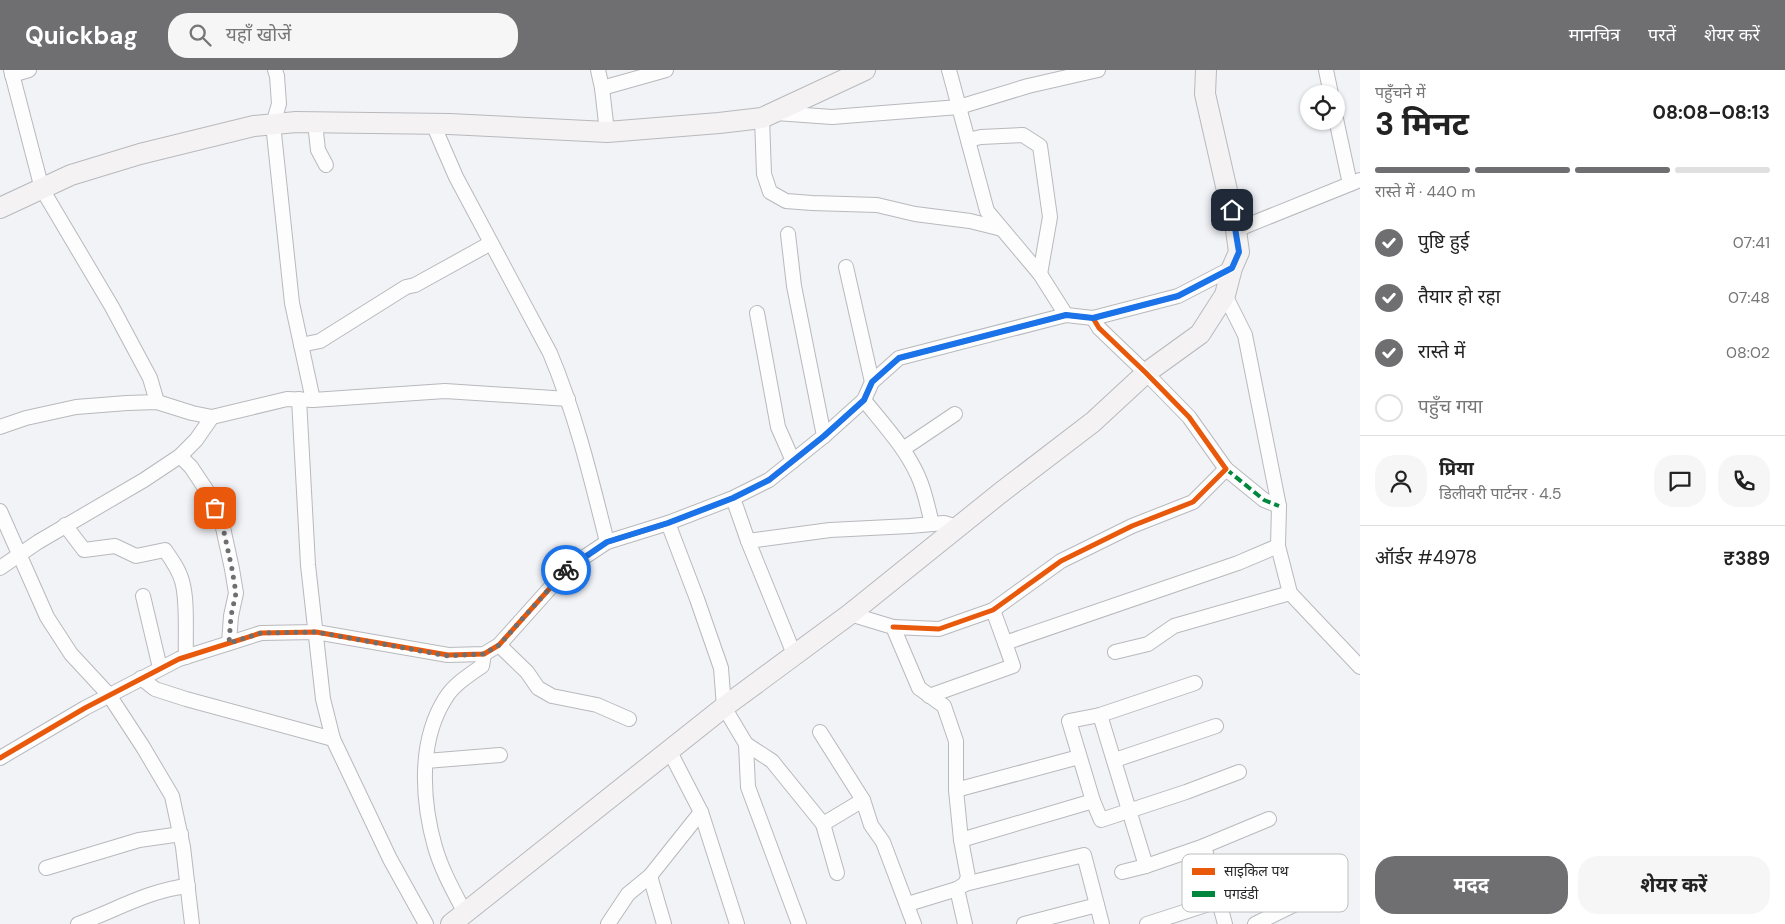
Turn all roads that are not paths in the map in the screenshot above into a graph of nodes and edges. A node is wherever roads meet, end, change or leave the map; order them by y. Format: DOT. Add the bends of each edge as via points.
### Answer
graph roads {
  1 [pos="29,70"];
  2 [pos="274,70"];
  3 [pos="598,70"];
  4 [pos="666,70"];
  5 [pos="865,70"];
  6 [pos="949,70"];
  7 [pos="1098,70"];
  8 [pos="1206,70"];
  9 [pos="1326,70"];
  10 [pos="12,72"];
  11 [pos="1329,85"];
  12 [pos="602,88"];
  13 [pos="959,107"];
  14 [pos="769,115"];
  15 [pos="315,122"];
  16 [pos="273,124"];
  17 [pos="433,124"];
  18 [pos="1339,130"];
  19 [pos="607,132"];
  20 [pos="968,140"];
  21 [pos="326,165"];
  22 [pos="1355,182"];
  23 [pos="42,188"];
  24 [pos="0,208"];
  25 [pos="1002,229"];
  26 [pos="1236,230"];
  27 [pos="788,234"];
  28 [pos="491,243"];
  29 [pos="846,267"];
  30 [pos="1232,268"];
  31 [pos="1040,274"];
  32 [pos="1225,295"];
  33 [pos="757,313"];
  34 [pos="1066,315"];
  35 [pos="1093,318"];
  36 [pos="301,345"];
  37 [pos="1146,373"];
  38 [pos="872,382"];
  39 [pos="299,399"];
  40 [pos="568,399"];
  41 [pos="313,400"];
  42 [pos="864,400"];
  43 [pos="157,402"];
  44 [pos="955,414"];
  45 [pos="212,417"];
  46 [pos="0,427"];
  47 [pos="824,436"];
  48 [pos="903,449"];
  49 [pos="180,456"];
  50 [pos="793,461"];
  51 [pos="1226,469"];
  52 [pos="733,498"];
  53 [pos="1279,506"];
  54 [pos="0,511"];
  55 [pos="668,523"];
  56 [pos="932,524"];
  57 [pos="65,525"];
  58 [pos="957,527"];
  59 [pos="748,541"];
  60 [pos="607,542"];
  61 [pos="1278,546"];
  62 [pos="19,554"];
  63 [pos="0,568"];
  64 [pos="1290,593"];
  65 [pos="143,596"];
  66 [pos="994,610"];
  67 [pos="850,614"];
  68 [pos="893,627"];
  69 [pos="316,632"];
  70 [pos="229,643"];
  71 [pos="1005,643"];
  72 [pos="499,645"];
  73 [pos="1115,652"];
  74 [pos="484,654"];
  75 [pos="794,654"];
  76 [pos="186,656"];
  77 [pos="1360,667"];
  78 [pos="160,668"];
  79 [pos="141,678"];
  80 [pos="1195,683"];
  81 [pos="109,695"];
  82 [pos="929,696"];
  83 [pos="724,707"];
  84 [pos="1100,715"];
  85 [pos="629,719"];
  86 [pos="1216,726"];
  87 [pos="820,732"];
  88 [pos="333,739"];
  89 [pos="746,744"];
  90 [pos="669,750"];
  91 [pos="500,755"];
  92 [pos="1079,757"];
  93 [pos="0,758"];
  94 [pos="1115,760"];
  95 [pos="426,761"];
  96 [pos="1239,772"];
  97 [pos="956,790"];
  98 [pos="863,800"];
  99 [pos="1092,801"];
  100 [pos="1130,810"];
  101 [pos="701,812"];
  102 [pos="1269,819"];
  103 [pos="823,824"];
  104 [pos="180,834"];
  105 [pos="961,840"];
  106 [pos="1204,846"];
  107 [pos="1206,854"];
  108 [pos="1146,866"];
  109 [pos="46,868"];
  110 [pos="1122,872"];
  111 [pos="837,873"];
  112 [pos="650,876"];
  113 [pos="188,886"];
  114 [pos="961,886"];
  115 [pos="908,904"];
  116 [pos="1097,906"];
  117 [pos="1184,912"];
  118 [pos="1221,912"];
  119 [pos="1279,912"];
  120 [pos="458,919"];
  121 [pos="78,924"];
  122 [pos="192,924"];
  123 [pos="426,924"];
  124 [pos="608,924"];
  125 [pos="664,924"];
  126 [pos="737,924"];
  127 [pos="798,924"];
  128 [pos="914,924"];
  129 [pos="965,924"];
  130 [pos="1024,924"];
  131 [pos="1102,924"];
  132 [pos="1146,924"];
  133 [pos="1225,924"];
  134 [pos="1254,924"];
  1 -- 10 [label="street"];
  2 -- 16 [label="street" via="280,104"];
  3 -- 12 [label="street"];
  4 -- 12 [label="street"];
  5 -- 14 [label="main road"];
  6 -- 13 [label="street"];
  7 -- 13 [label="street" via="1028,86"];
  8 -- 26 [label="main road" via="1205,94"];
  9 -- 11 [label="street"];
  10 -- 23 [label="street"];
  12 -- 19 [label="street"];
  13 -- 14 [label="street" via="832,118"];
  13 -- 20 [label="street"];
  14 -- 19 [label="main road"];
  14 -- 25 [label="street" via="764,174 770,192 786,201 877,205"];
  15 -- 16 [label="main road"];
  15 -- 17 [label="main road"];
  15 -- 21 [label="street" via="318,150"];
  16 -- 23 [label="main road" via="140,154 71,175"];
  16 -- 36 [label="street" via="292,303"];
  17 -- 19 [label="main road"];
  17 -- 28 [label="street" via="456,177"];
  18 -- 22 [label="street"];
  20 -- 25 [label="street" via="987,211"];
  20 -- 31 [label="street" via="981,136 1023,134 1040,146 1050,217"];
  22 -- 26 [label="street"];
  23 -- 24 [label="main road"];
  23 -- 43 [label="street" via="112,307 150,378"];
  25 -- 31 [label="street"];
  26 -- 30 [label="main road" via="1239,252"];
  27 -- 47 [label="street" via="794,286"];
  28 -- 36 [label="street" via="406,287 320,341"];
  28 -- 40 [label="street" via="550,354"];
  29 -- 38 [label="street"];
  30 -- 32 [label="main road"];
  30 -- 35 [label="street" via="1178,296"];
  31 -- 34 [label="street"];
  32 -- 37 [label="main road" via="1200,334"];
  32 -- 53 [label="street" via="1245,335"];
  33 -- 50 [label="street" via="778,427"];
  34 -- 35 [label="street"];
  34 -- 38 [label="street" via="899,358"];
  35 -- 37 [label="street" via="1099,328"];
  36 -- 41 [label="street"];
  37 -- 51 [label="street" via="1189,417"];
  37 -- 58 [label="main road" via="1093,422"];
  38 -- 42 [label="street"];
  39 -- 41 [label="street"];
  39 -- 45 [label="street"];
  39 -- 69 [label="street" via="308,565"];
  40 -- 41 [label="street" via="445,391"];
  40 -- 60 [label="street"];
  42 -- 47 [label="street"];
  42 -- 48 [label="street"];
  43 -- 45 [label="street"];
  43 -- 46 [label="street" via="76,408"];
  44 -- 48 [label="street"];
  45 -- 49 [label="street"];
  47 -- 50 [label="street"];
  48 -- 56 [label="street" via="918,476"];
  49 -- 57 [label="street"];
  49 -- 70 [label="street" via="209,494 222,523 236,593"];
  50 -- 52 [label="street" via="769,480"];
  51 -- 53 [label="street" via="1264,500"];
  51 -- 66 [label="street" via="1193,502 1132,526 1061,560"];
  52 -- 55 [label="street"];
  52 -- 59 [label="street"];
  53 -- 61 [label="street"];
  54 -- 62 [label="street"];
  55 -- 60 [label="street"];
  55 -- 83 [label="street" via="721,668"];
  56 -- 58 [label="street"];
  56 -- 59 [label="street" via="830,530"];
  57 -- 62 [label="street"];
  57 -- 76 [label="street" via="84,550 115,546 136,556 165,550 183,582"];
  58 -- 67 [label="main road"];
  59 -- 75 [label="street"];
  60 -- 72 [label="street" via="568,568"];
  61 -- 64 [label="street"];
  61 -- 71 [label="street" via="1238,563"];
  62 -- 63 [label="street"];
  62 -- 81 [label="street" via="47,617 71,654"];
  64 -- 73 [label="street" via="1174,626 1148,644"];
  64 -- 77 [label="street"];
  65 -- 78 [label="street"];
  66 -- 68 [label="street" via="938,629"];
  66 -- 71 [label="street"];
  67 -- 68 [label="street"];
  67 -- 75 [label="main road"];
  68 -- 82 [label="street" via="919,688"];
  69 -- 70 [label="street" via="261,633"];
  69 -- 74 [label="street" via="448,656"];
  69 -- 88 [label="street" via="323,699"];
  70 -- 76 [label="street"];
  71 -- 82 [label="street" via="1013,666"];
  72 -- 74 [label="street"];
  72 -- 85 [label="street" via="527,672 538,688 552,696 597,705"];
  74 -- 95 [label="street" via="482,666 466,676 445,698 430,729"];
  75 -- 83 [label="main road"];
  76 -- 78 [label="street"];
  78 -- 79 [label="street"];
  79 -- 81 [label="street"];
  79 -- 88 [label="street" via="155,688 186,700"];
  80 -- 84 [label="street"];
  81 -- 93 [label="street"];
  81 -- 104 [label="street" via="172,796"];
  82 -- 97 [label="street" via="944,706 956,741"];
  83 -- 89 [label="street"];
  83 -- 90 [label="main road"];
  84 -- 92 [label="street" via="1069,721"];
  84 -- 94 [label="street"];
  86 -- 94 [label="street"];
  87 -- 98 [label="street"];
  88 -- 123 [label="street" via="390,859"];
  89 -- 103 [label="street" via="772,761"];
  89 -- 127 [label="street" via="748,787"];
  90 -- 101 [label="street"];
  90 -- 120 [label="main road"];
  91 -- 95 [label="street"];
  92 -- 97 [label="street"];
  92 -- 99 [label="street"];
  94 -- 100 [label="street"];
  95 -- 120 [label="street" via="427,809 435,848 448,880"];
  96 -- 100 [label="street"];
  97 -- 105 [label="street"];
  98 -- 103 [label="street"];
  98 -- 115 [label="street"];
  99 -- 100 [label="street" via="1101,820"];
  99 -- 105 [label="street"];
  100 -- 108 [label="street"];
  101 -- 112 [label="street"];
  101 -- 126 [label="street"];
  102 -- 106 [label="street"];
  103 -- 111 [label="street"];
  104 -- 109 [label="street" via="139,840"];
  104 -- 113 [label="street"];
  105 -- 114 [label="street" via="968,877"];
  106 -- 107 [label="street"];
  106 -- 108 [label="street"];
  108 -- 110 [label="street"];
  112 -- 124 [label="street" via="628,894"];
  112 -- 125 [label="street"];
  113 -- 121 [label="street" via="135,900"];
  113 -- 122 [label="street"];
  114 -- 115 [label="street"];
  114 -- 116 [label="street" via="1084,855"];
  114 -- 129 [label="street"];
  115 -- 128 [label="street"];
  116 -- 130 [label="street"];
  116 -- 131 [label="street"];
  117 -- 132 [label="street"];
  118 -- 133 [label="street"];
  119 -- 134 [label="street"];
}
